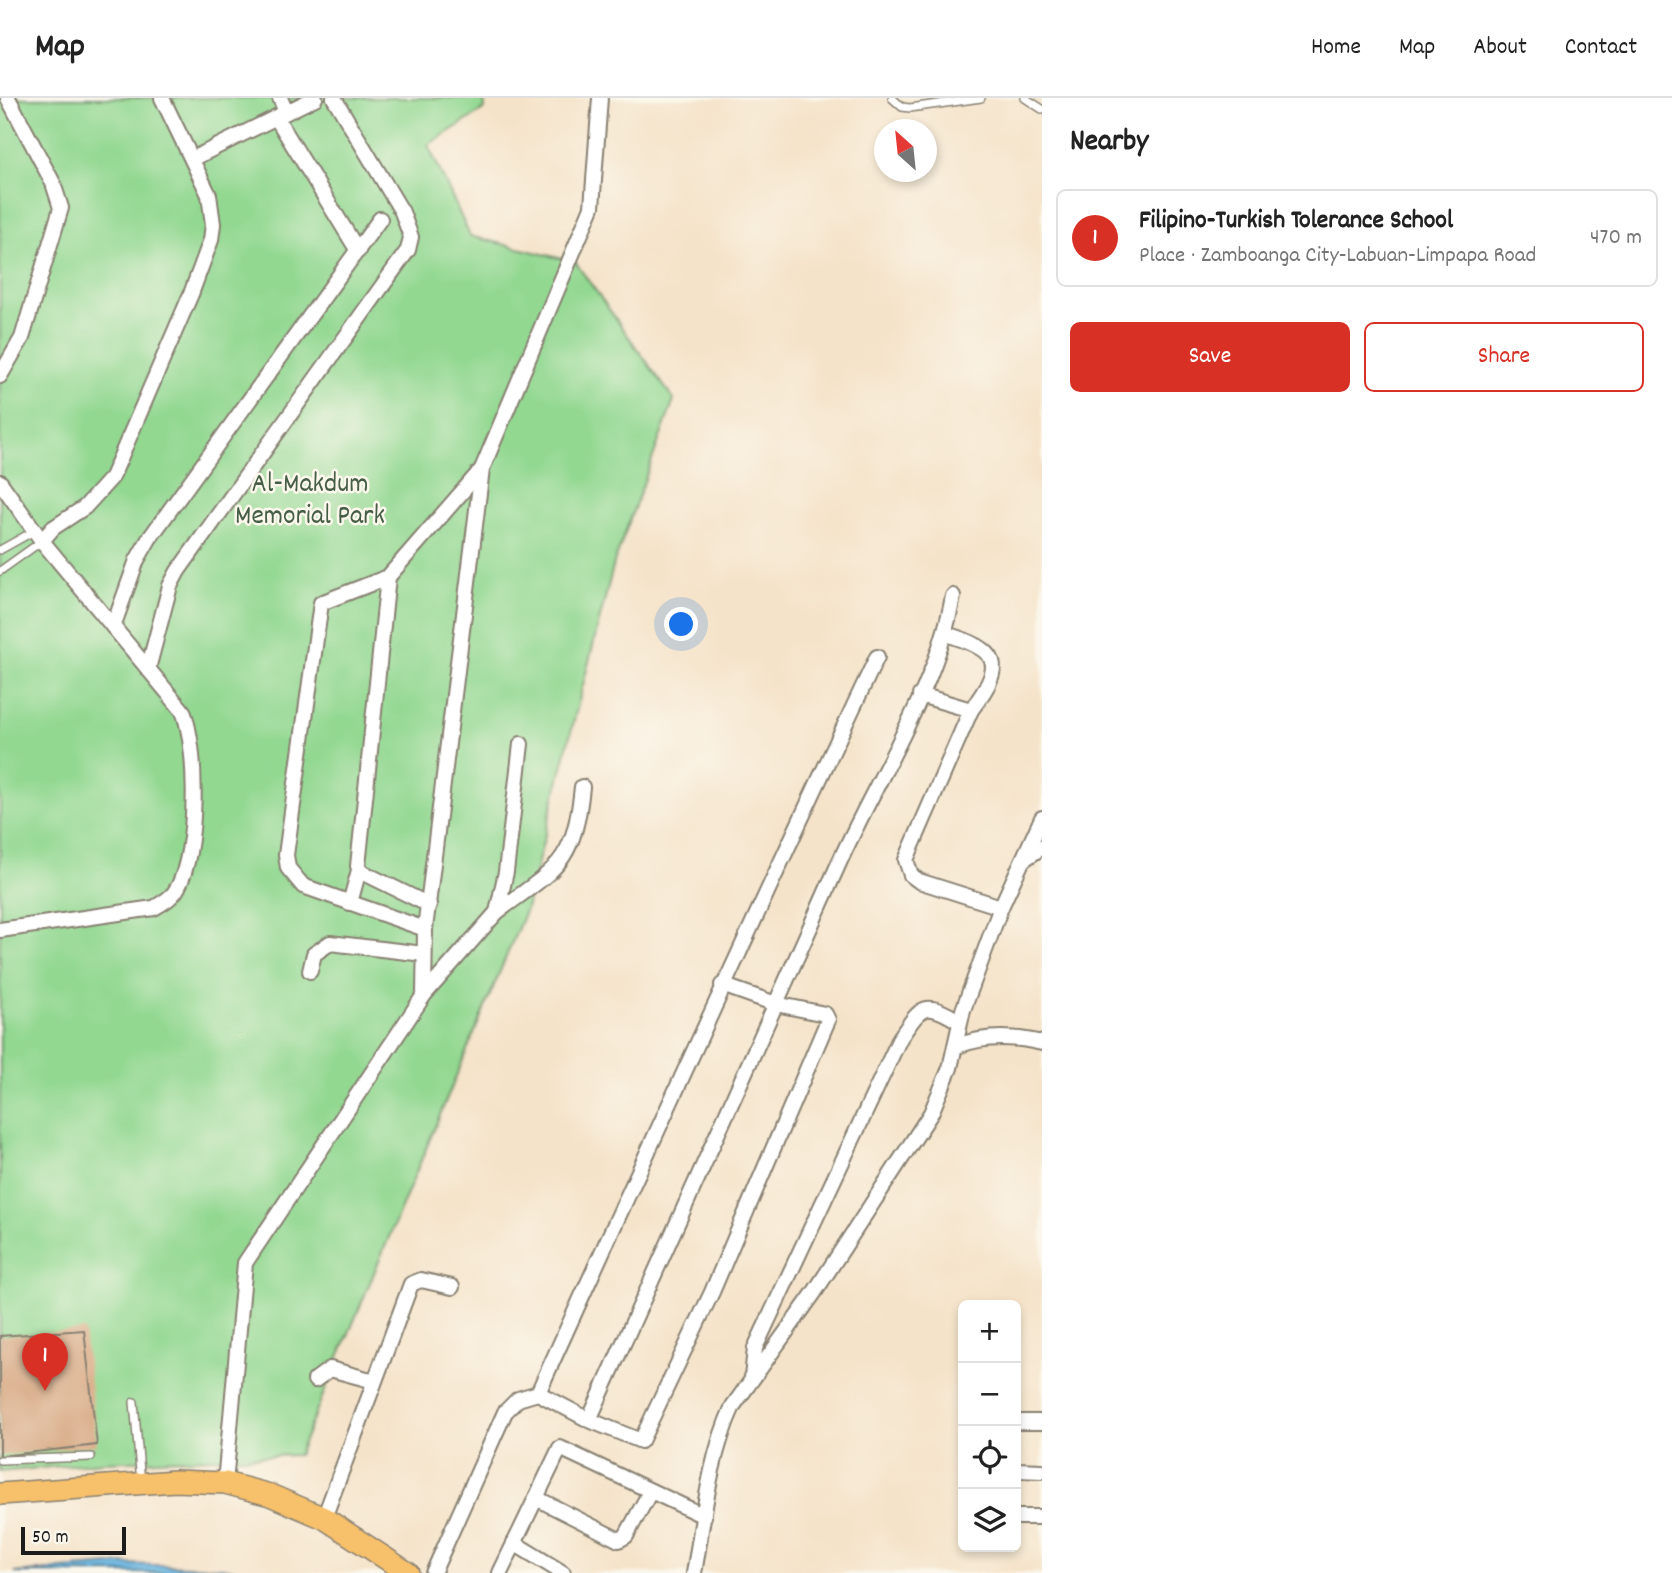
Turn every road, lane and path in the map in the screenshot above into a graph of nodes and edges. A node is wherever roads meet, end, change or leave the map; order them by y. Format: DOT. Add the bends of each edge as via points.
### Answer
graph roads {
  1 [pos="8,98"];
  2 [pos="162,98"];
  3 [pos="280,98"];
  4 [pos="315,98"];
  5 [pos="334,98"];
  6 [pos="600,98"];
  7 [pos="892,98"];
  8 [pos="981,98"];
  9 [pos="1025,98"];
  10 [pos="1042,108"];
  11 [pos="281,115"];
  12 [pos="192,159"];
  13 [pos="380,219"];
  14 [pos="358,251"];
  15 [pos="0,376"];
  16 [pos="482,469"];
  17 [pos="0,482"];
  18 [pos="39,536"];
  19 [pos="0,550"];
  20 [pos="0,571"];
  21 [pos="388,577"];
  22 [pos="953,596"];
  23 [pos="113,627"];
  24 [pos="946,634"];
  25 [pos="877,657"];
  26 [pos="148,669"];
  27 [pos="920,695"];
  28 [pos="971,710"];
  29 [pos="521,744"];
  30 [pos="582,787"];
  31 [pos="1042,818"];
  32 [pos="1042,847"];
  33 [pos="1022,860"];
  34 [pos="359,870"];
  35 [pos="350,903"];
  36 [pos="429,905"];
  37 [pos="1000,907"];
  38 [pos="497,912"];
  39 [pos="0,929"];
  40 [pos="425,929"];
  41 [pos="424,954"];
  42 [pos="310,971"];
  43 [pos="722,985"];
  44 [pos="424,995"];
  45 [pos="776,1004"];
  46 [pos="960,1022"];
  47 [pos="1042,1043"];
  48 [pos="957,1046"];
  49 [pos="452,1287"];
  50 [pos="752,1378"];
  51 [pos="314,1380"];
  52 [pos="374,1381"];
  53 [pos="538,1393"];
  54 [pos="134,1402"];
  55 [pos="589,1420"];
  56 [pos="1021,1422"];
  57 [pos="1042,1422"];
  58 [pos="91,1457"];
  59 [pos="0,1460"];
  60 [pos="1021,1470"];
  61 [pos="1042,1471"];
  62 [pos="141,1483"];
  63 [pos="225,1483"];
  64 [pos="650,1492"];
  65 [pos="0,1494"];
  66 [pos="536,1498"];
  67 [pos="704,1516"];
  68 [pos="1021,1517"];
  69 [pos="1042,1517"];
  70 [pos="324,1518"];
  71 [pos="514,1543"];
  72 [pos="408,1573"];
  73 [pos="433,1573"];
  74 [pos="500,1573"];
  75 [pos="563,1573"];
  76 [pos="694,1573"];
  1 -- 15 [label="street" via="53,183 61,208 22,338"];
  2 -- 12 [label="street"];
  3 -- 11 [label="street"];
  4 -- 11 [label="street"];
  5 -- 26 [label="street" via="402,212 411,237 408,250 178,571"];
  6 -- 16 [label="street" via="592,207"];
  7 -- 8 [label="lane" via="910,108"];
  9 -- 10 [label="lane"];
  11 -- 12 [label="street"];
  11 -- 14 [label="street"];
  12 -- 18 [label="street" via="209,195 213,224 191,294 112,477 85,507"];
  13 -- 14 [label="street"];
  14 -- 23 [label="street" via="149,539"];
  16 -- 21 [label="street"];
  16 -- 36 [label="street"];
  17 -- 18 [label="street"];
  18 -- 19 [label="lane"];
  18 -- 20 [label="lane"];
  18 -- 23 [label="street"];
  21 -- 34 [label="street"];
  21 -- 35 [label="street" via="321,603 286,855 288,868 303,886"];
  22 -- 24 [label="street"];
  23 -- 26 [label="street"];
  24 -- 27 [label="street"];
  24 -- 28 [label="street" via="980,645 991,661 991,681"];
  25 -- 43 [label="street"];
  26 -- 39 [label="street" via="183,710 187,722 192,834 178,887 162,903 139,912"];
  27 -- 28 [label="street"];
  27 -- 45 [label="street"];
  28 -- 37 [label="street" via="906,860 907,868 919,881"];
  29 -- 38 [label="street"];
  30 -- 38 [label="street" via="578,827 564,857 551,873"];
  31 -- 33 [label="street"];
  32 -- 33 [label="street"];
  33 -- 37 [label="street"];
  34 -- 35 [label="street"];
  34 -- 36 [label="street"];
  35 -- 40 [label="street"];
  36 -- 40 [label="street"];
  37 -- 46 [label="street"];
  38 -- 44 [label="street"];
  40 -- 41 [label="street"];
  41 -- 42 [label="street" via="330,943 314,954"];
  41 -- 44 [label="street"];
  43 -- 45 [label="street"];
  43 -- 53 [label="street"];
  44 -- 63 [label="street" via="245,1264"];
  45 -- 55 [label="street"];
  45 -- 55 [label="street" via="825,1014 828,1020 712,1292 643,1439 636,1442"];
  46 -- 48 [label="street"];
  46 -- 50 [label="street" via="933,1007 924,1008 900,1038 755,1348"];
  47 -- 48 [label="street" via="989,1038"];
  48 -- 50 [label="street" via="932,1113 814,1293"];
  49 -- 52 [label="street" via="421,1280 411,1284"];
  50 -- 67 [label="street" via="724,1427"];
  51 -- 52 [label="street" via="330,1369"];
  52 -- 70 [label="street"];
  53 -- 55 [label="street"];
  53 -- 73 [label="street" via="519,1399 505,1412"];
  54 -- 62 [label="lane"];
  56 -- 57 [label="street"];
  58 -- 59 [label="lane"];
  60 -- 61 [label="street"];
  62 -- 63 [label="main road"];
  62 -- 65 [label="main road"];
  63 -- 70 [label="main road" via="270,1495"];
  64 -- 66 [label="street" via="626,1536 619,1540"];
  64 -- 66 [label="street" via="562,1447 556,1450"];
  64 -- 67 [label="street"];
  66 -- 71 [label="street"];
  67 -- 76 [label="street"];
  68 -- 69 [label="street"];
  70 -- 72 [label="main road"];
  71 -- 74 [label="street"];
  71 -- 75 [label="street"];
}
